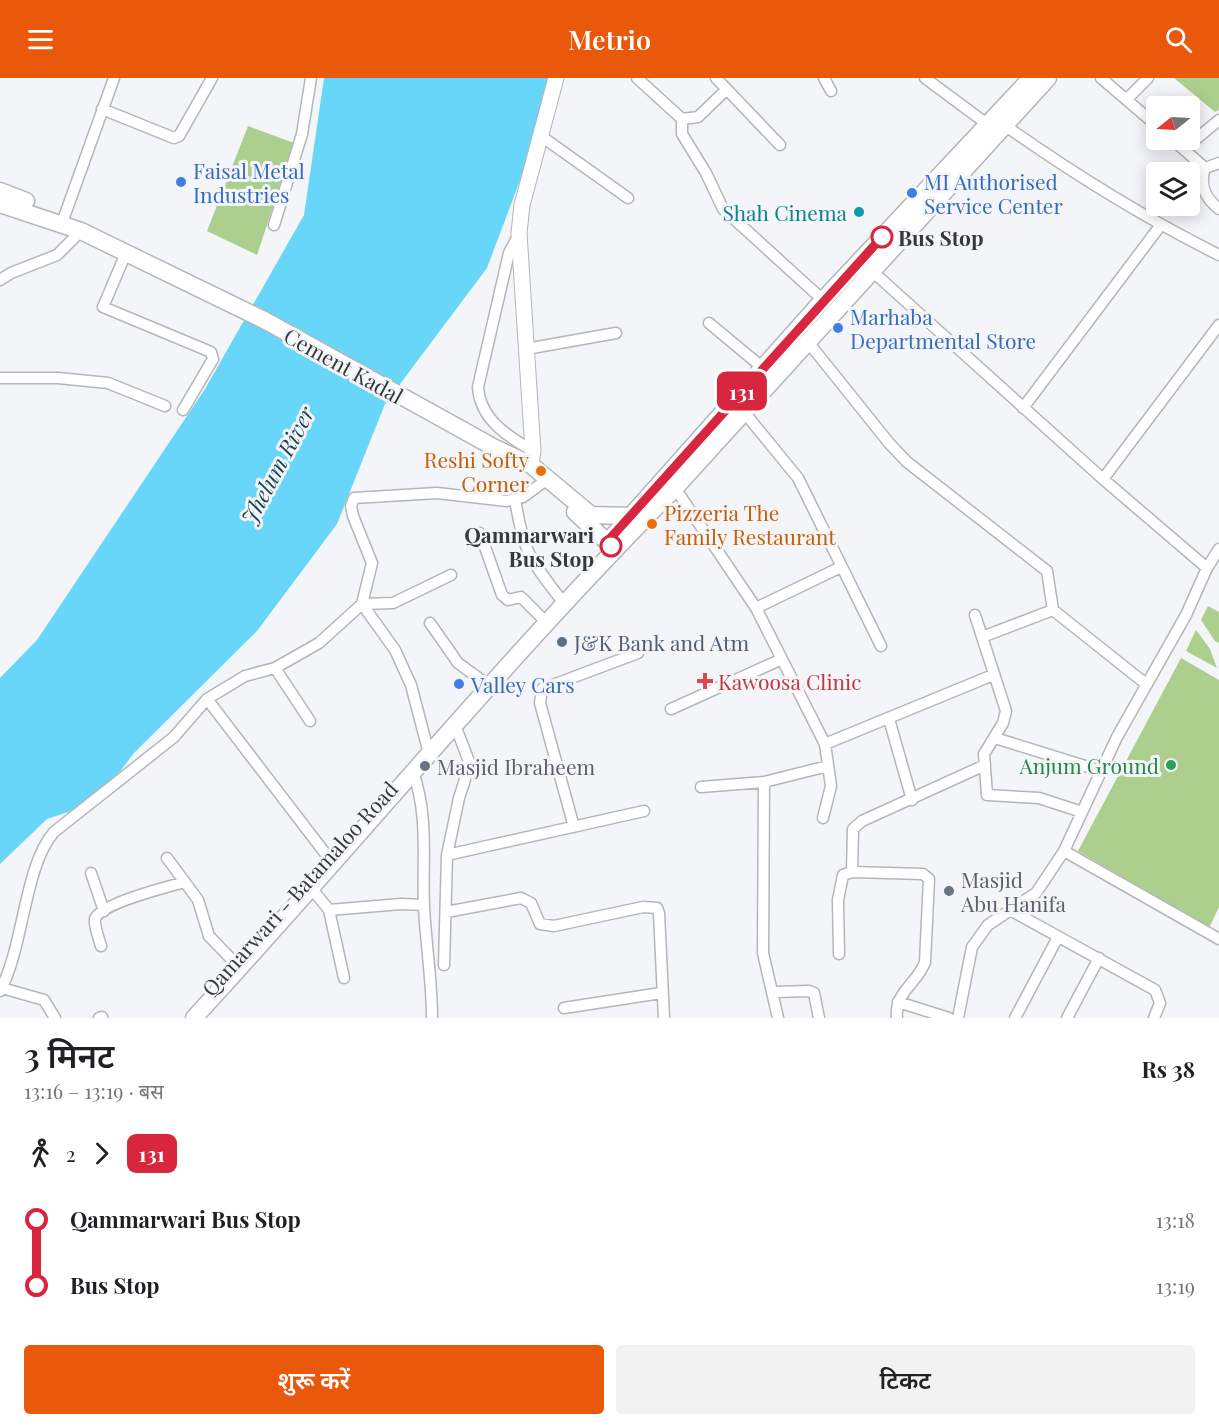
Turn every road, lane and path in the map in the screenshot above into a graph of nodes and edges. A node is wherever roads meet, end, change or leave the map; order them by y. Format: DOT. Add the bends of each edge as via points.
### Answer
graph roads {
  1 [pos="114,78"];
  2 [pos="212,78"];
  3 [pos="311,78"];
  4 [pos="556,78"];
  5 [pos="637,78"];
  6 [pos="716,78"];
  7 [pos="824,78"];
  8 [pos="925,78"];
  9 [pos="1031,78"];
  10 [pos="1048,78"];
  11 [pos="1101,78"];
  12 [pos="1148,78"];
  13 [pos="726,90"];
  14 [pos="831,91"];
  15 [pos="1127,99"];
  16 [pos="102,109"];
  17 [pos="1146,116"];
  18 [pos="682,119"];
  19 [pos="1219,120"];
  20 [pos="995,124"];
  21 [pos="541,136"];
  22 [pos="1200,136"];
  23 [pos="780,145"];
  24 [pos="1185,150"];
  25 [pos="1219,163"];
  26 [pos="1204,168"];
  27 [pos="0,191"];
  28 [pos="628,198"];
  29 [pos="0,204"];
  30 [pos="1219,209"];
  31 [pos="62,223"];
  32 [pos="274,225"];
  33 [pos="1160,226"];
  34 [pos="81,231"];
  35 [pos="519,233"];
  36 [pos="126,253"];
  37 [pos="1219,255"];
  38 [pos="872,271"];
  39 [pos="0,280"];
  40 [pos="823,300"];
  41 [pos="709,323"];
  42 [pos="1219,325"];
  43 [pos="616,333"];
  44 [pos="808,342"];
  45 [pos="526,349"];
  46 [pos="763,368"];
  47 [pos="0,378"];
  48 [pos="165,406"];
  49 [pos="1023,408"];
  50 [pos="183,410"];
  51 [pos="744,412"];
  52 [pos="540,470"];
  53 [pos="1103,479"];
  54 [pos="675,488"];
  55 [pos="515,499"];
  56 [pos="631,516"];
  57 [pos="480,533"];
  58 [pos="610,546"];
  59 [pos="1219,549"];
  60 [pos="841,567"];
  61 [pos="1207,568"];
  62 [pos="451,575"];
  63 [pos="559,597"];
  64 [pos="362,604"];
  65 [pos="756,608"];
  66 [pos="1053,610"];
  67 [pos="975,615"];
  68 [pos="541,617"];
  69 [pos="430,623"];
  70 [pos="982,637"];
  71 [pos="881,646"];
  72 [pos="638,653"];
  73 [pos="782,659"];
  74 [pos="276,668"];
  75 [pos="993,675"];
  76 [pos="484,682"];
  77 [pos="1146,684"];
  78 [pos="207,699"];
  79 [pos="671,710"];
  80 [pos="889,719"];
  81 [pos="310,721"];
  82 [pos="455,725"];
  83 [pos="994,738"];
  84 [pos="825,744"];
  85 [pos="427,746"];
  86 [pos="985,765"];
  87 [pos="828,766"];
  88 [pos="413,771"];
  89 [pos="1101,771"];
  90 [pos="764,782"];
  91 [pos="701,787"];
  92 [pos="912,800"];
  93 [pos="644,811"];
  94 [pos="1082,812"];
  95 [pos="823,818"];
  96 [pos="574,827"];
  97 [pos="1064,851"];
  98 [pos="447,855"];
  99 [pos="328,857"];
  100 [pos="167,858"];
  101 [pos="852,872"];
  102 [pos="91,873"];
  103 [pos="185,882"];
  104 [pos="312,889"];
  105 [pos="424,905"];
  106 [pos="329,910"];
  107 [pos="1010,910"];
  108 [pos="104,911"];
  109 [pos="446,912"];
  110 [pos="1058,937"];
  111 [pos="1219,939"];
  112 [pos="101,946"];
  113 [pos="839,954"];
  114 [pos="1099,958"];
  115 [pos="234,962"];
  116 [pos="444,965"];
  117 [pos="344,978"];
  118 [pos="1,989"];
  119 [pos="774,992"];
  120 [pos="661,993"];
  121 [pos="898,1002"];
  122 [pos="564,1008"];
  123 [pos="199,1016"];
  124 [pos="55,1018"];
  125 [pos="184,1018"];
  126 [pos="432,1018"];
  127 [pos="664,1018"];
  128 [pos="778,1018"];
  129 [pos="819,1018"];
  130 [pos="897,1018"];
  131 [pos="949,1018"];
  132 [pos="958,1018"];
  133 [pos="1015,1018"];
  134 [pos="1067,1018"];
  135 [pos="1154,1018"];
  1 -- 16 [label="street"];
  2 -- 16 [label="street" via="174,138"];
  3 -- 32 [label="street" via="302,134"];
  4 -- 21 [label="street"];
  5 -- 18 [label="street"];
  6 -- 13 [label="street"];
  7 -- 14 [label="street"];
  8 -- 20 [label="street"];
  9 -- 20 [label="main road"];
  10 -- 20 [label="main road"];
  11 -- 15 [label="street"];
  12 -- 15 [label="street"];
  13 -- 18 [label="street" via="698,117"];
  13 -- 23 [label="street" via="753,113"];
  15 -- 17 [label="street"];
  16 -- 31 [label="street"];
  18 -- 40 [label="street" via="682,134 723,209"];
  19 -- 22 [label="street"];
  20 -- 33 [label="street"];
  20 -- 38 [label="main road"];
  20 -- 40 [label="main road"];
  21 -- 28 [label="street"];
  21 -- 35 [label="street" via="522,205"];
  24 -- 26 [label="street"];
  25 -- 26 [label="street"];
  26 -- 30 [label="street" via="1203,189"];
  27 -- 31 [label="main road" via="42,207"];
  29 -- 31 [label="main road"];
  31 -- 34 [label="main road, Cement Kadal"];
  33 -- 37 [label="street"];
  33 -- 49 [label="street"];
  34 -- 36 [label="main road, Cement Kadal"];
  34 -- 39 [label="street" via="57,255"];
  35 -- 45 [label="street"];
  35 -- 52 [label="street" via="509,253 477,387 483,411"];
  36 -- 50 [label="street" via="104,307 211,352 213,359"];
  36 -- 52 [label="main road, Cement Kadal" via="266,321"];
  38 -- 44 [label="main road"];
  38 -- 49 [label="street"];
  40 -- 46 [label="main road"];
  41 -- 46 [label="street"];
  42 -- 53 [label="street"];
  43 -- 45 [label="street"];
  44 -- 51 [label="main road"];
  44 -- 66 [label="street" via="907,462 1047,571"];
  45 -- 52 [label="street"];
  46 -- 56 [label="main road"];
  47 -- 48 [label="street" via="108,383"];
  49 -- 53 [label="street"];
  51 -- 54 [label="main road"];
  51 -- 60 [label="street" via="798,478"];
  52 -- 55 [label="street" via="523,497"];
  52 -- 56 [label="main road" via="591,515"];
  52 -- 58 [label="main road"];
  53 -- 61 [label="street"];
  54 -- 58 [label="main road"];
  54 -- 65 [label="street"];
  55 -- 63 [label="street" via="528,556"];
  55 -- 64 [label="street" via="437,493 354,498 353,516 372,563"];
  56 -- 58 [label="main road"];
  57 -- 68 [label="street" via="502,595 508,600 521,597"];
  58 -- 63 [label="main road, Qamarwari - Batamaloo Road"];
  58 -- 82 [label="main road, Qamarwari - Batamaloo Road"];
  59 -- 61 [label="street"];
  60 -- 65 [label="street"];
  60 -- 71 [label="street"];
  61 -- 77 [label="street" via="1186,615"];
  62 -- 64 [label="street" via="393,603"];
  63 -- 68 [label="main road, Qamarwari - Batamaloo Road"];
  64 -- 74 [label="street" via="319,643"];
  64 -- 85 [label="street" via="395,650 411,686"];
  65 -- 73 [label="street"];
  66 -- 70 [label="street"];
  66 -- 77 [label="street"];
  67 -- 70 [label="street"];
  68 -- 76 [label="main road, Qamarwari - Batamaloo Road"];
  69 -- 76 [label="street" via="458,663"];
  70 -- 75 [label="street"];
  72 -- 96 [label="street" via="549,685 540,695"];
  73 -- 79 [label="street"];
  73 -- 84 [label="street"];
  74 -- 78 [label="street" via="245,676"];
  74 -- 81 [label="street"];
  75 -- 80 [label="street"];
  75 -- 83 [label="street" via="1006,711"];
  76 -- 85 [label="main road, Qamarwari - Batamaloo Road"];
  77 -- 89 [label="street"];
  78 -- 99 [label="street"];
  78 -- 118 [label="street" via="174,737 44,844 14,957"];
  80 -- 84 [label="street"];
  80 -- 92 [label="street"];
  82 -- 88 [label="main road, Qamarwari - Batamaloo Road"];
  82 -- 98 [label="street" via="470,764"];
  83 -- 86 [label="street" via="984,754"];
  83 -- 89 [label="street"];
  84 -- 87 [label="street"];
  85 -- 99 [label="main road, Qamarwari - Batamaloo Road"];
  86 -- 92 [label="street"];
  86 -- 94 [label="street" via="987,796 1039,798"];
  87 -- 90 [label="street"];
  87 -- 95 [label="street" via="831,786"];
  88 -- 104 [label="main road, Qamarwari - Batamaloo Road"];
  88 -- 105 [label="street" via="423,805"];
  89 -- 94 [label="street"];
  90 -- 91 [label="street"];
  90 -- 119 [label="street" via="764,952"];
  92 -- 101 [label="street" via="853,828"];
  93 -- 96 [label="street"];
  94 -- 97 [label="street"];
  96 -- 98 [label="street"];
  97 -- 107 [label="street" via="1036,893"];
  97 -- 111 [label="street"];
  98 -- 109 [label="street"];
  99 -- 115 [label="main road, Qamarwari - Batamaloo Road"];
  100 -- 103 [label="street"];
  101 -- 113 [label="street" via="843,875 838,900"];
  101 -- 121 [label="street" via="922,874 929,879 925,962"];
  102 -- 108 [label="street"];
  103 -- 108 [label="street" via="124,900"];
  103 -- 115 [label="street" via="200,904 209,936"];
  104 -- 106 [label="street"];
  104 -- 123 [label="main road, Qamarwari - Batamaloo Road"];
  105 -- 106 [label="street"];
  105 -- 126 [label="street"];
  106 -- 117 [label="street"];
  107 -- 110 [label="street"];
  107 -- 132 [label="street" via="988,925 972,946"];
  108 -- 112 [label="street" via="95,921"];
  109 -- 116 [label="street"];
  109 -- 120 [label="street" via="521,898 531,903 540,924 554,926 643,907 657,908"];
  110 -- 114 [label="street"];
  110 -- 133 [label="street"];
  114 -- 134 [label="street"];
  114 -- 135 [label="street" via="1155,990 1160,1003"];
  115 -- 125 [label="main road, Qamarwari - Batamaloo Road"];
  118 -- 124 [label="street" via="44,1000"];
  119 -- 128 [label="street"];
  119 -- 129 [label="street" via="814,993"];
  120 -- 122 [label="street"];
  120 -- 127 [label="street"];
  121 -- 130 [label="street"];
  121 -- 131 [label="street"];
}
